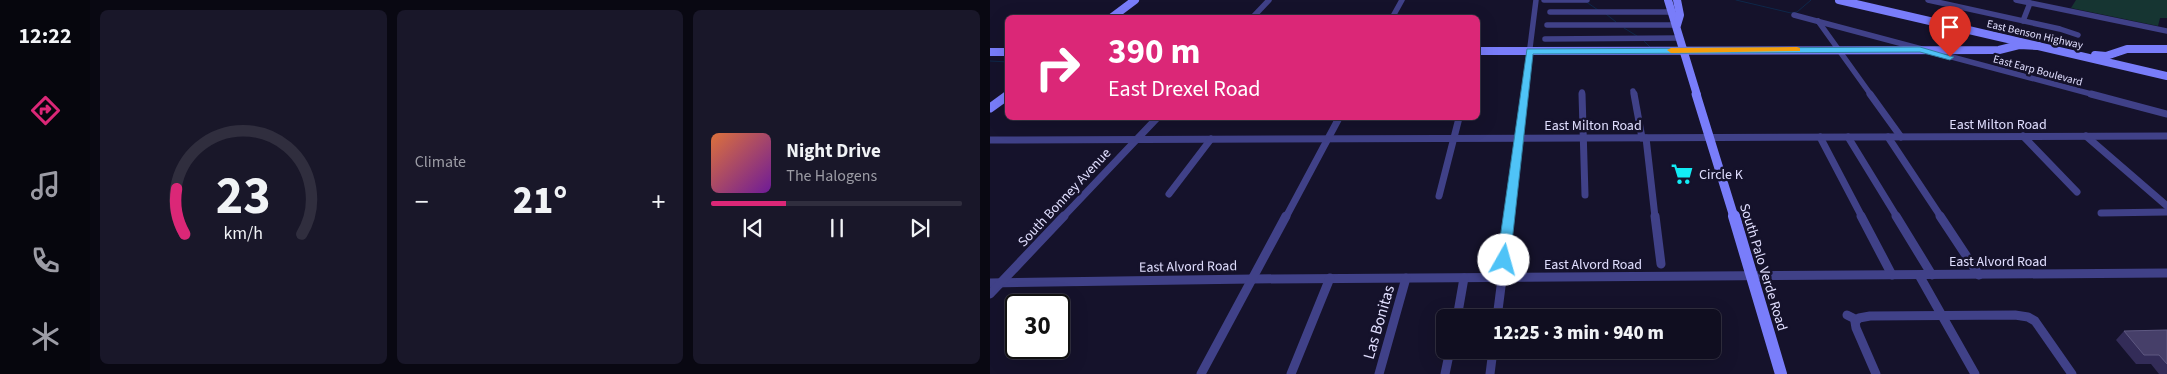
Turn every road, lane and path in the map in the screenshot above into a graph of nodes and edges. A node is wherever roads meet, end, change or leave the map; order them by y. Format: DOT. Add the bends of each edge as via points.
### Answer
graph roads {
  1 [pos="1135,0"];
  2 [pos="1269,0"];
  3 [pos="1402,0"];
  4 [pos="1536,0"];
  5 [pos="1544,0"];
  6 [pos="1587,0"];
  7 [pos="1668,0"];
  8 [pos="1677,0"];
  9 [pos="1839,0"];
  10 [pos="1854,0"];
  11 [pos="1928,0"];
  12 [pos="2016,0"];
  13 [pos="2030,3"];
  14 [pos="1550,12"];
  15 [pos="1671,12"];
  16 [pos="1115,15"];
  17 [pos="1255,15"];
  18 [pos="1394,15"];
  19 [pos="1794,16"];
  20 [pos="1818,21"];
  21 [pos="2023,21"];
  22 [pos="1547,25"];
  23 [pos="1678,25"];
  24 [pos="2167,31"];
  25 [pos="2078,35"];
  26 [pos="2007,37"];
  27 [pos="1680,38"];
  28 [pos="1545,39"];
  29 [pos="2038,46"];
  30 [pos="2167,49"];
  31 [pos="1684,50"];
  32 [pos="1837,50"];
  33 [pos="1920,50"];
  34 [pos="1991,50"];
  35 [pos="1480,51"];
  36 [pos="1530,51"];
  37 [pos="990,52"];
  38 [pos="1005,52"];
  39 [pos="2114,52"];
  40 [pos="2092,55"];
  41 [pos="2124,62"];
  42 [pos="2167,72"];
  43 [pos="2167,76"];
  44 [pos="1633,91"];
  45 [pos="1582,92"];
  46 [pos="1005,97"];
  47 [pos="990,108"];
  48 [pos="2167,114"];
  49 [pos="1155,120"];
  50 [pos="1338,120"];
  51 [pos="1458,120"];
  52 [pos="1901,136"];
  53 [pos="2023,136"];
  54 [pos="2086,136"];
  55 [pos="2167,136"];
  56 [pos="1820,137"];
  57 [pos="1848,137"];
  58 [pos="1888,137"];
  59 [pos="1454,138"];
  60 [pos="1518,138"];
  61 [pos="1584,138"];
  62 [pos="1644,138"];
  63 [pos="1709,138"];
  64 [pos="1137,139"];
  65 [pos="1211,139"];
  66 [pos="1327,139"];
  67 [pos="990,140"];
  68 [pos="2077,192"];
  69 [pos="1169,194"];
  70 [pos="1585,195"];
  71 [pos="1439,196"];
  72 [pos="2167,206"];
  73 [pos="2167,212"];
  74 [pos="2101,213"];
  75 [pos="1660,264"];
  76 [pos="2167,273"];
  77 [pos="1892,275"];
  78 [pos="1919,275"];
  79 [pos="1932,275"];
  80 [pos="1979,275"];
  81 [pos="1753,276"];
  82 [pos="1330,278"];
  83 [pos="1406,278"];
  84 [pos="1464,278"];
  85 [pos="1502,278"];
  86 [pos="1252,279"];
  87 [pos="990,283"];
  88 [pos="1001,283"];
  89 [pos="990,294"];
  90 [pos="1459,309"];
  91 [pos="1498,309"];
  92 [pos="1942,315"];
  93 [pos="1847,316"];
  94 [pos="1857,320"];
  95 [pos="1448,359"];
  96 [pos="1492,359"];
  97 [pos="1201,374"];
  98 [pos="1291,374"];
  99 [pos="1378,374"];
  100 [pos="1446,374"];
  101 [pos="1490,374"];
  102 [pos="1781,374"];
  103 [pos="1876,374"];
  104 [pos="1975,374"];
  105 [pos="2072,374"];
  1 -- 16 [label="main road"];
  2 -- 17 [label="street"];
  3 -- 18 [label="street"];
  4 -- 36 [label="street"];
  5 -- 6 [label="street"];
  7 -- 15 [label="main road, South Palo Verde Road"];
  8 -- 23 [label="main road, South Palo Verde Road"];
  9 -- 26 [label="main road, East Benson Highway"];
  10 -- 26 [label="main road, East Benson Highway"];
  11 -- 21 [label="street"];
  12 -- 13 [label="street"];
  13 -- 21 [label="street"];
  13 -- 24 [label="street"];
  14 -- 15 [label="street"];
  15 -- 23 [label="main road, South Palo Verde Road"];
  19 -- 20 [label="street, East Earp Boulevard"];
  20 -- 32 [label="street"];
  20 -- 33 [label="street, East Earp Boulevard"];
  21 -- 25 [label="street"];
  22 -- 23 [label="street"];
  23 -- 27 [label="main road, South Palo Verde Road"];
  26 -- 29 [label="main road, East Benson Highway"];
  26 -- 34 [label="main road" via="2000,46"];
  26 -- 40 [label="main road, East Benson Highway"];
  27 -- 28 [label="street"];
  27 -- 31 [label="main road, South Palo Verde Road"];
  29 -- 34 [label="main road" via="2020,45"];
  29 -- 43 [label="main road, East Benson Highway"];
  30 -- 39 [label="main road"];
  31 -- 32 [label="main road"];
  31 -- 36 [label="main road"];
  31 -- 63 [label="main road, South Palo Verde Road"];
  32 -- 33 [label="main road"];
  32 -- 52 [label="street"];
  33 -- 34 [label="main road"];
  33 -- 48 [label="street, East Earp Boulevard"];
  35 -- 36 [label="main road"];
  36 -- 60 [label="street"];
  37 -- 38 [label="main road"];
  39 -- 40 [label="main road" via="2106,56"];
  39 -- 41 [label="main road"];
  40 -- 41 [label="main road, East Benson Highway"];
  41 -- 42 [label="main road, East Benson Highway"];
  44 -- 62 [label="street"];
  45 -- 61 [label="street"];
  46 -- 47 [label="main road"];
  49 -- 64 [label="street, South Bonney Avenue"];
  50 -- 66 [label="street"];
  51 -- 59 [label="street"];
  52 -- 53 [label="street, East Milton Road"];
  52 -- 58 [label="street, East Milton Road"];
  53 -- 54 [label="street, East Milton Road"];
  53 -- 68 [label="street"];
  54 -- 55 [label="street, East Milton Road"];
  54 -- 72 [label="street"];
  56 -- 57 [label="street, East Milton Road"];
  56 -- 63 [label="street, East Milton Road"];
  56 -- 77 [label="street"];
  57 -- 58 [label="street, East Milton Road"];
  57 -- 79 [label="street"];
  58 -- 80 [label="street"];
  59 -- 60 [label="street, East Milton Road"];
  59 -- 66 [label="street, East Milton Road"];
  59 -- 71 [label="street"];
  60 -- 61 [label="street, East Milton Road"];
  60 -- 85 [label="street"];
  61 -- 62 [label="street, East Milton Road"];
  61 -- 70 [label="street"];
  62 -- 63 [label="street, East Milton Road"];
  62 -- 75 [label="street"];
  63 -- 81 [label="main road, South Palo Verde Road"];
  64 -- 65 [label="street, East Milton Road"];
  64 -- 67 [label="street, East Milton Road"];
  64 -- 88 [label="street, South Bonney Avenue"];
  65 -- 66 [label="street, East Milton Road"];
  65 -- 69 [label="street"];
  66 -- 86 [label="street"];
  73 -- 74 [label="street"];
  76 -- 80 [label="street, East Alvord Road"];
  77 -- 78 [label="street, East Alvord Road"];
  77 -- 81 [label="street, East Alvord Road"];
  78 -- 79 [label="street, East Alvord Road"];
  78 -- 92 [label="street"];
  79 -- 80 [label="street, East Alvord Road"];
  81 -- 85 [label="street, East Alvord Road"];
  81 -- 102 [label="main road, South Palo Verde Road"];
  82 -- 83 [label="street, East Alvord Road"];
  82 -- 86 [label="street, East Alvord Road"];
  82 -- 98 [label="street"];
  83 -- 84 [label="street, East Alvord Road"];
  83 -- 99 [label="street, Las Bonitas"];
  84 -- 85 [label="street, East Alvord Road"];
  84 -- 90 [label="street"];
  85 -- 91 [label="street"];
  86 -- 88 [label="street, East Alvord Road"];
  86 -- 97 [label="street"];
  87 -- 88 [label="street, East Alvord Road"];
  88 -- 89 [label="street, South Bonney Avenue"];
  92 -- 94 [label="street" via="1870,316"];
  92 -- 104 [label="street"];
  92 -- 105 [label="street" via="2031,315"];
  93 -- 94 [label="street"];
  94 -- 103 [label="street" via="1856,328"];
  95 -- 100 [label="street"];
  96 -- 101 [label="street"];
}
